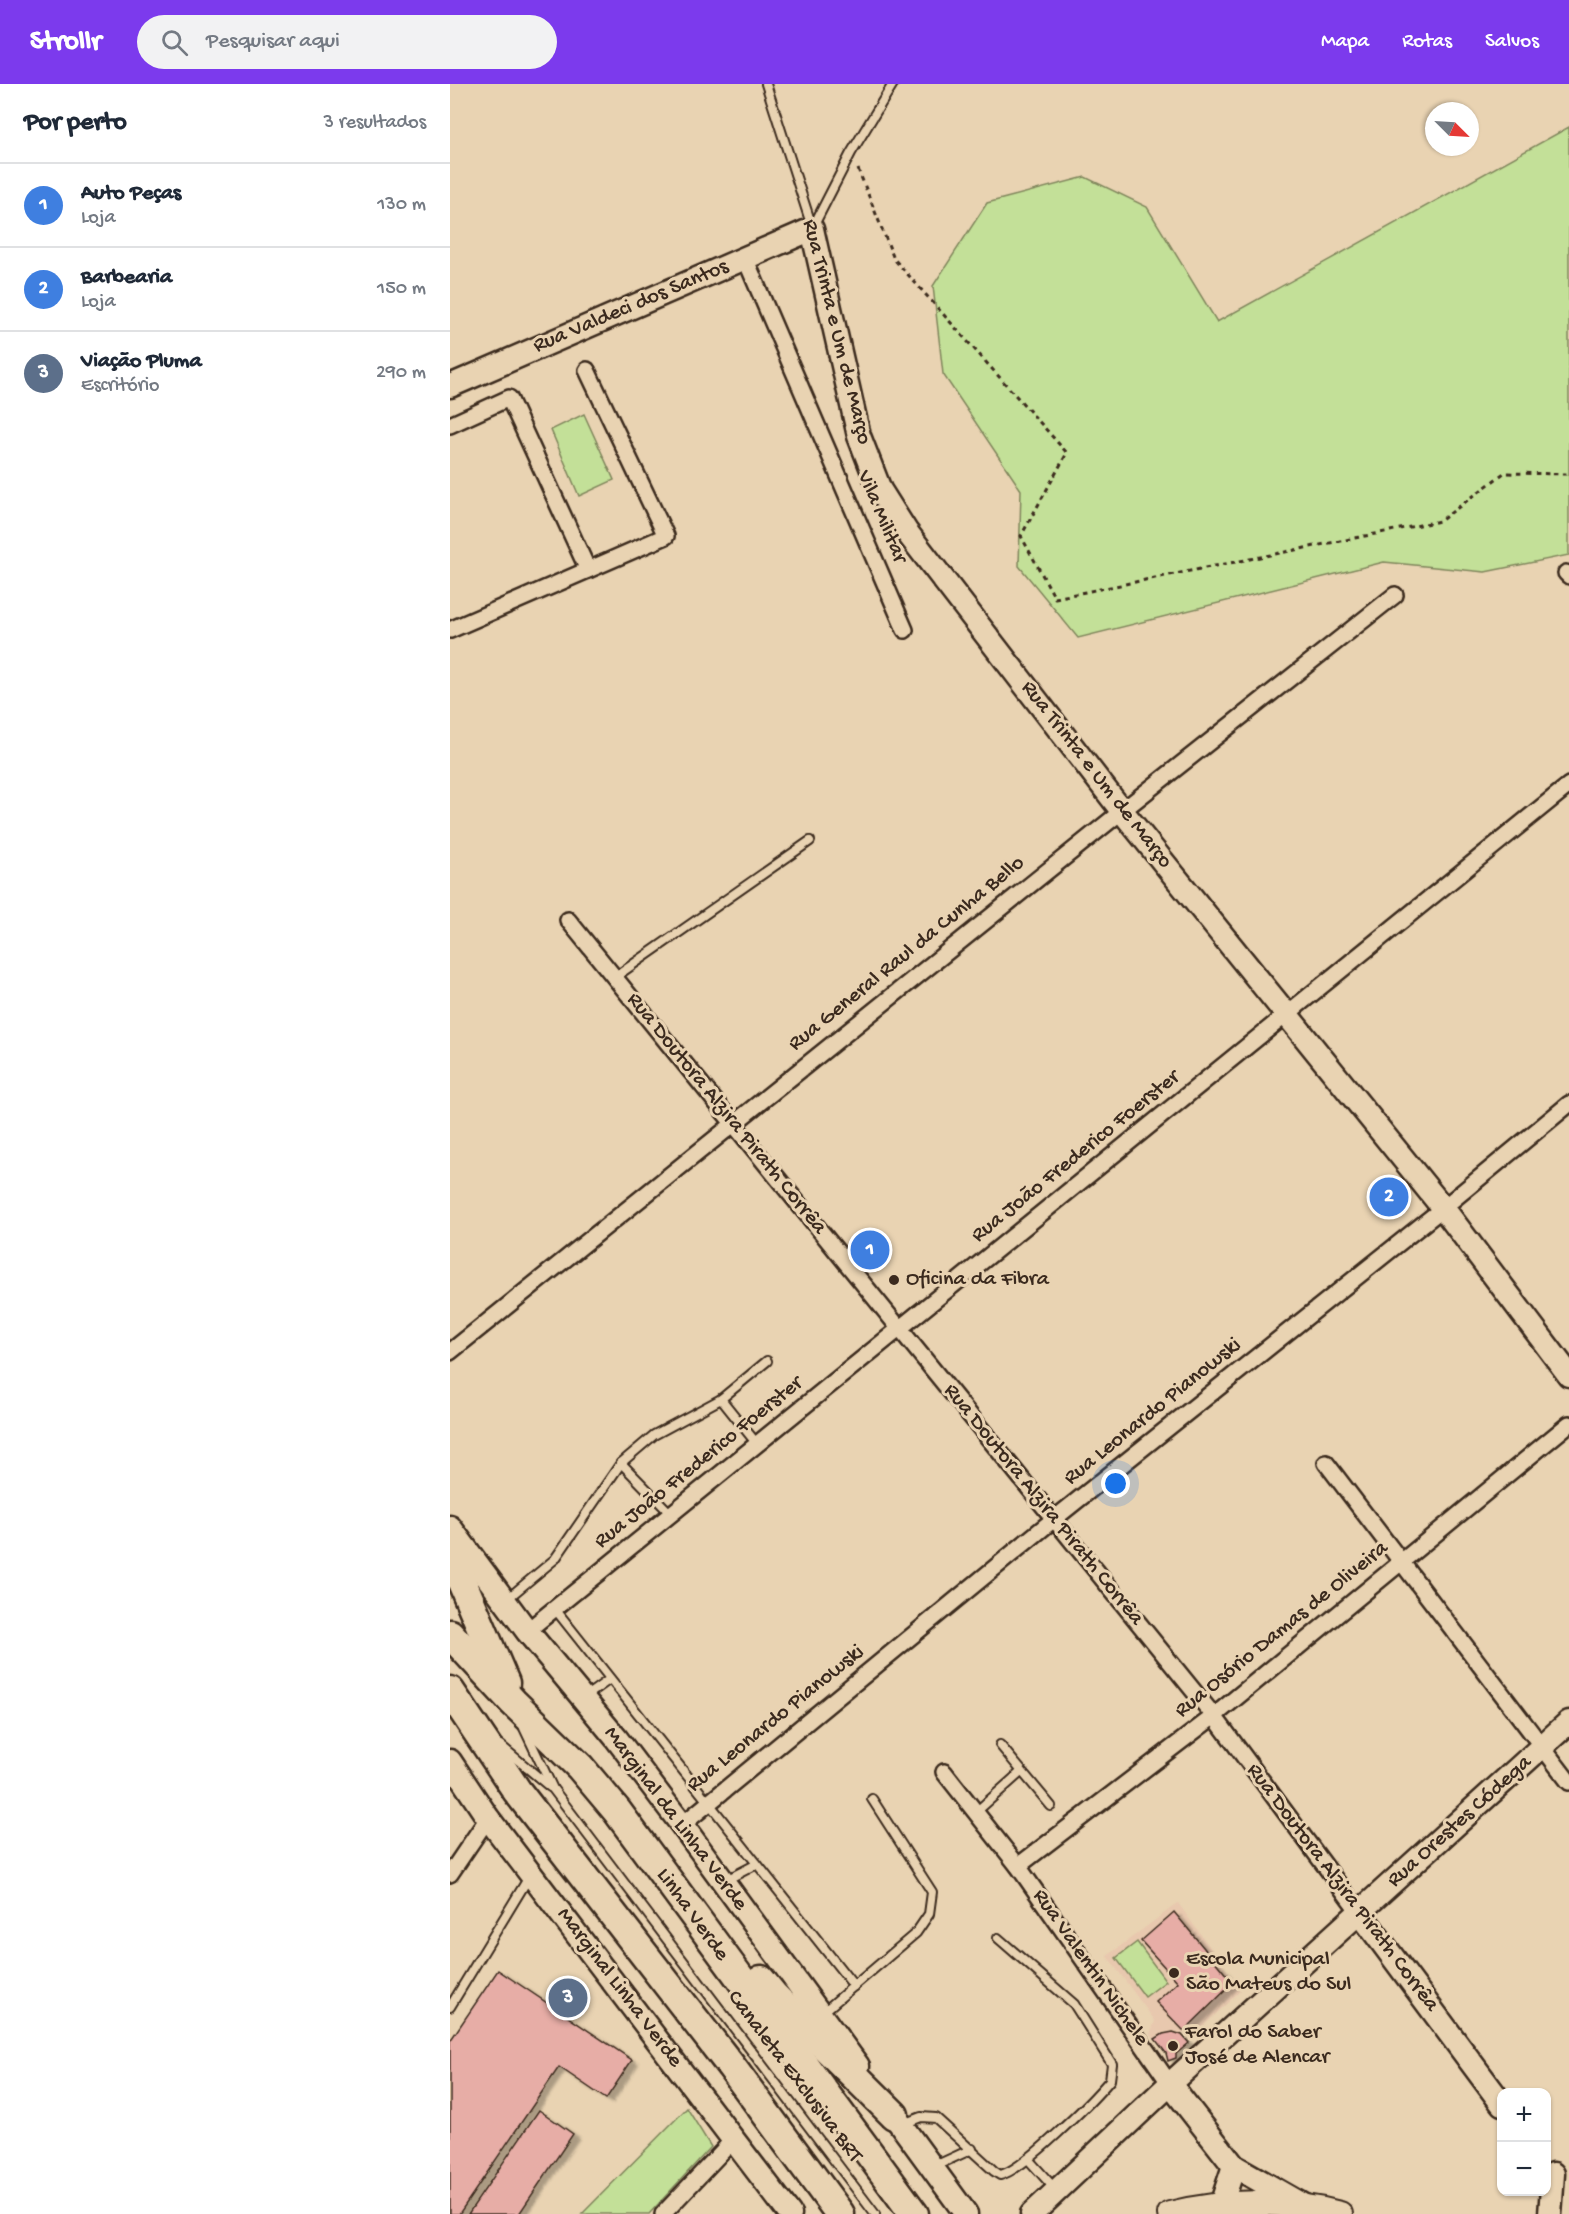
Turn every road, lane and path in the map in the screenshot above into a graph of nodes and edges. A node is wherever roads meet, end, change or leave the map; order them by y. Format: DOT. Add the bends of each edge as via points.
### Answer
graph roads {
  1 [pos="766,84"];
  2 [pos="893,84"];
  3 [pos="851,153"];
  4 [pos="812,229"];
  5 [pos="745,258"];
  6 [pos="587,370"];
  7 [pos="450,386"];
  8 [pos="450,425"];
  9 [pos="1569,474"];
  10 [pos="588,570"];
  11 [pos="1395,595"];
  12 [pos="450,630"];
  13 [pos="905,630"];
  14 [pos="1569,785"];
  15 [pos="1122,811"];
  16 [pos="810,841"];
  17 [pos="568,920"];
  18 [pos="615,977"];
  19 [pos="1288,1014"];
  20 [pos="1569,1104"];
  21 [pos="733,1123"];
  22 [pos="1443,1208"];
  23 [pos="900,1328"];
  24 [pos="450,1352"];
  25 [pos="767,1361"];
  26 [pos="1569,1375"];
  27 [pos="721,1399"];
  28 [pos="1569,1424"];
  29 [pos="757,1444"];
  30 [pos="621,1463"];
  31 [pos="1326,1463"];
  32 [pos="671,1514"];
  33 [pos="1054,1519"];
  34 [pos="450,1527"];
  35 [pos="450,1554"];
  36 [pos="1401,1562"];
  37 [pos="505,1600"];
  38 [pos="555,1609"];
  39 [pos="528,1631"];
  40 [pos="450,1634"];
  41 [pos="610,1678"];
  42 [pos="450,1691"];
  43 [pos="583,1698"];
  44 [pos="513,1702"];
  45 [pos="1214,1716"];
  46 [pos="473,1722"];
  47 [pos="1569,1722"];
  48 [pos="1000,1745"];
  49 [pos="1542,1747"];
  50 [pos="450,1761"];
  51 [pos="944,1772"];
  52 [pos="1021,1772"];
  53 [pos="1569,1782"];
  54 [pos="553,1789"];
  55 [pos="872,1799"];
  56 [pos="708,1804"];
  57 [pos="1051,1806"];
  58 [pos="976,1812"];
  59 [pos="488,1818"];
  60 [pos="682,1825"];
  61 [pos="757,1864"];
  62 [pos="1018,1866"];
  63 [pos="531,1873"];
  64 [pos="450,1874"];
  65 [pos="665,1879"];
  66 [pos="724,1882"];
  67 [pos="1360,1913"];
  68 [pos="998,1938"];
  69 [pos="854,1986"];
  70 [pos="450,2007"];
  71 [pos="820,2014"];
  72 [pos="731,2066"];
  73 [pos="1170,2084"];
  74 [pos="1497,2097"];
  75 [pos="897,2120"];
  76 [pos="734,2139"];
  77 [pos="972,2149"];
  78 [pos="1028,2159"];
  79 [pos="1234,2166"];
  80 [pos="932,2167"];
  81 [pos="1551,2170"];
  82 [pos="1056,2191"];
  83 [pos="1569,2193"];
  84 [pos="1550,2196"];
  85 [pos="1221,2205"];
  86 [pos="1305,2211"];
  87 [pos="663,2214"];
  88 [pos="790,2214"];
  89 [pos="823,2214"];
  90 [pos="840,2214"];
  91 [pos="875,2214"];
  92 [pos="914,2214"];
  93 [pos="966,2214"];
  94 [pos="1032,2214"];
  95 [pos="1170,2214"];
  96 [pos="1340,2214"];
  97 [pos="1550,2214"];
  1 -- 4 [label="lane, Rua Trinta e Um de Março"];
  2 -- 3 [label="lane"];
  3 -- 4 [label="lane"];
  3 -- 9 [label="path" via="894,259 1067,453 1021,536 1055,598 1440,520 1504,472"];
  4 -- 5 [label="main road, Rua Valdeci dos Santos"];
  4 -- 15 [label="main road, Rua Trinta e Um de Março" via="859,436 880,490 906,531"];
  5 -- 7 [label="main road, Rua Valdeci dos Santos"];
  5 -- 13 [label="street, Vila Militar"];
  6 -- 10 [label="street" via="666,536"];
  8 -- 10 [label="street" via="509,398"];
  10 -- 12 [label="street"];
  11 -- 15 [label="street, Rua General Raul da Cunha Bello"];
  14 -- 19 [label="street, Rua João Frederico Foerster"];
  15 -- 19 [label="main road, Rua Trinta e Um de Março"];
  15 -- 21 [label="street, Rua General Raul da Cunha Bello"];
  16 -- 18 [label="lane"];
  17 -- 18 [label="street, Rua Doutora Alzira Pirath Corrêa"];
  18 -- 21 [label="street, Rua Doutora Alzira Pirath Corrêa"];
  19 -- 22 [label="main road, Rua Trinta e Um de Março"];
  19 -- 23 [label="street, Rua João Frederico Foerster"];
  20 -- 22 [label="street, Rua Leonardo Pianowski"];
  21 -- 23 [label="street, Rua Doutora Alzira Pirath Corrêa"];
  21 -- 24 [label="street, Rua General Raul da Cunha Bello"];
  22 -- 26 [label="main road, Rua Trinta e Um de Março"];
  22 -- 33 [label="street, Rua Leonardo Pianowski"];
  23 -- 29 [label="street, Rua João Frederico Foerster"];
  23 -- 33 [label="street, Rua Doutora Alzira Pirath Corrêa"];
  25 -- 27 [label="lane"];
  27 -- 29 [label="lane"];
  27 -- 30 [label="lane" via="654,1435"];
  28 -- 36 [label="street, Rua Osório Damas de Oliveira"];
  29 -- 32 [label="street, Rua João Frederico Foerster"];
  30 -- 32 [label="lane"];
  30 -- 37 [label="lane" via="555,1560"];
  31 -- 36 [label="street"];
  32 -- 38 [label="street, Rua João Frederico Foerster"];
  33 -- 45 [label="street, Rua Doutora Alzira Pirath Corrêa"];
  33 -- 56 [label="street, Rua Leonardo Pianowski"];
  34 -- 37 [label="main road, Marginal da Linha Verde"];
  35 -- 44 [label="highway"];
  36 -- 45 [label="street, Rua Osório Damas de Oliveira"];
  36 -- 49 [label="street"];
  37 -- 39 [label="main road, Marginal da Linha Verde"];
  38 -- 39 [label="street, Rua João Frederico Foerster"];
  38 -- 41 [label="lane"];
  39 -- 43 [label="main road, Marginal da Linha Verde"];
  40 -- 44 [label="highway, Linha Verde"];
  41 -- 43 [label="lane"];
  41 -- 56 [label="lane"];
  42 -- 46 [label="highway"];
  43 -- 60 [label="main road, Marginal da Linha Verde"];
  44 -- 54 [label="lane, Canaleta Exclusiva BRT"];
  44 -- 65 [label="highway, Linha Verde" via="580,1767"];
  45 -- 62 [label="street, Rua Osório Damas de Oliveira"];
  45 -- 67 [label="street, Rua Doutora Alzira Pirath Corrêa"];
  46 -- 54 [label="lane, Canaleta Exclusiva BRT"];
  46 -- 72 [label="highway" via="517,1791"];
  47 -- 49 [label="main road, Rua Orestes Códega"];
  48 -- 52 [label="lane"];
  49 -- 53 [label="street"];
  49 -- 67 [label="main road, Rua Orestes Códega"];
  50 -- 59 [label="main road, Marginal Linha Verde"];
  51 -- 58 [label="street, Rua Valentin Nichele"];
  52 -- 57 [label="lane"];
  52 -- 58 [label="lane"];
  54 -- 91 [label="lane, Canaleta Exclusiva BRT"];
  55 -- 69 [label="lane" via="932,1892 929,1914 916,1933"];
  56 -- 60 [label="street, Rua Leonardo Pianowski"];
  56 -- 61 [label="lane"];
  58 -- 62 [label="street, Rua Valentin Nichele"];
  59 -- 63 [label="main road, Marginal Linha Verde"];
  59 -- 64 [label="street"];
  60 -- 66 [label="main road, Marginal da Linha Verde"];
  61 -- 66 [label="lane"];
  61 -- 69 [label="lane"];
  62 -- 73 [label="street, Rua Valentin Nichele"];
  63 -- 70 [label="lane"];
  63 -- 76 [label="main road, Marginal Linha Verde"];
  65 -- 75 [label="highway" via="711,1917 774,1996"];
  65 -- 92 [label="highway, Linha Verde"];
  66 -- 71 [label="main road, Marginal da Linha Verde"];
  67 -- 73 [label="main road, Rua Orestes Códega"];
  67 -- 74 [label="main road, Rua Doutora Alzira Pirath Corrêa"];
  68 -- 78 [label="lane" via="1074,2004 1112,2064 1110,2080 1104,2087"];
  69 -- 71 [label="lane"];
  71 -- 75 [label="main road, Marginal da Linha Verde"];
  72 -- 89 [label="highway"];
  72 -- 90 [label="highway"];
  73 -- 79 [label="main road, Rua Valentin Nichele"];
  73 -- 82 [label="main road, Rua Orestes Códega"];
  75 -- 77 [label="lane" via="936,2118"];
  75 -- 80 [label="main road"];
  76 -- 87 [label="street"];
  76 -- 88 [label="main road, Marginal Linha Verde"];
  77 -- 78 [label="lane" via="1000,2175 1009,2174"];
  77 -- 80 [label="lane"];
  78 -- 82 [label="lane"];
  79 -- 85 [label="main road"];
  79 -- 86 [label="main road, Rua Valentin Nichele"];
  80 -- 93 [label="main road"];
  81 -- 83 [label="main road"];
  82 -- 94 [label="main road, Rua Orestes Códega"];
  84 -- 97 [label="main road"];
  85 -- 86 [label="main road"];
  85 -- 95 [label="main road"];
  86 -- 96 [label="main road"];
}
